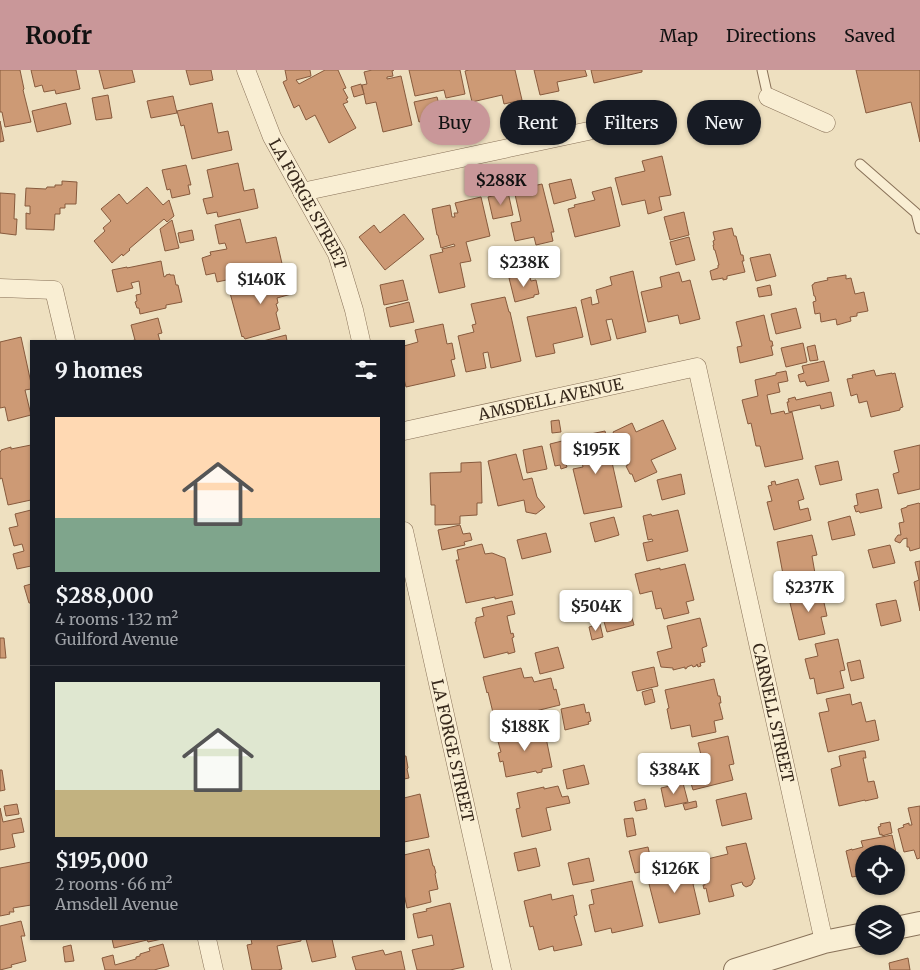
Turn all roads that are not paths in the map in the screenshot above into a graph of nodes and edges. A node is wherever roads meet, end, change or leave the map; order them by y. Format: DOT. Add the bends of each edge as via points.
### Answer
graph roads {
  1 [pos="246,70"];
  2 [pos="762,70"];
  3 [pos="768,97"];
  4 [pos="826,123"];
  5 [pos="586,132"];
  6 [pos="860,164"];
  7 [pos="302,192"];
  8 [pos="920,230"];
  9 [pos="0,288"];
  10 [pos="66,340"];
  11 [pos="361,340"];
  12 [pos="697,367"];
  13 [pos="405,431"];
  14 [pos="405,535"];
  15 [pos="920,923"];
  16 [pos="905,926"];
  17 [pos="855,936"];
  18 [pos="207,940"];
  19 [pos="824,942"];
  20 [pos="214,970"];
  21 [pos="502,970"];
  22 [pos="735,970"];
  1 -- 7 [label="street, LA FORGE STREET" via="272,137"];
  2 -- 3 [label="lane"];
  3 -- 4 [label="street"];
  5 -- 7 [label="street"];
  6 -- 8 [label="lane" via="916,212"];
  7 -- 11 [label="street, LA FORGE STREET" via="336,254"];
  9 -- 10 [label="street" via="54,290"];
  12 -- 13 [label="street, AMSDELL AVENUE"];
  12 -- 19 [label="street, CARNELL STREET"];
  14 -- 21 [label="street, LA FORGE STREET"];
  15 -- 16 [label="street"];
  17 -- 19 [label="street"];
  18 -- 20 [label="street"];
  19 -- 22 [label="street"];
}
